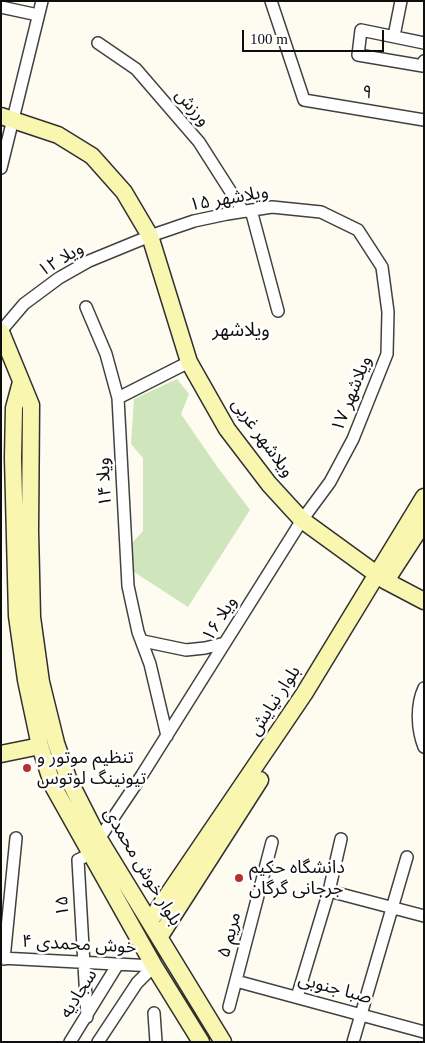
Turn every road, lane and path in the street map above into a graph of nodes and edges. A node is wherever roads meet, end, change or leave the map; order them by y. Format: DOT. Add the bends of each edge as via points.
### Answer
graph roads {
  1 [pos="42,1"];
  2 [pos="271,1"];
  3 [pos="401,1"];
  4 [pos="1,7"];
  5 [pos="38,15"];
  6 [pos="394,36"];
  7 [pos="98,43"];
  8 [pos="424,43"];
  9 [pos="424,61"];
  10 [pos="7,117"];
  11 [pos="424,120"];
  12 [pos="1,168"];
  13 [pos="247,211"];
  14 [pos="150,236"];
  15 [pos="382,267"];
  16 [pos="86,307"];
  17 [pos="278,311"];
  18 [pos="1,331"];
  19 [pos="189,362"];
  20 [pos="21,382"];
  21 [pos="118,398"];
  22 [pos="424,497"];
  23 [pos="302,520"];
  24 [pos="424,522"];
  25 [pos="23,537"];
  26 [pos="382,578"];
  27 [pos="424,602"];
  28 [pos="143,641"];
  29 [pos="225,643"];
  30 [pos="424,688"];
  31 [pos="167,736"];
  32 [pos="40,746"];
  33 [pos="424,747"];
  34 [pos="1,754"];
  35 [pos="243,796"];
  36 [pos="16,838"];
  37 [pos="99,838"];
  38 [pos="341,839"];
  39 [pos="272,842"];
  40 [pos="90,854"];
  41 [pos="407,857"];
  42 [pos="329,891"];
  43 [pos="392,908"];
  44 [pos="424,916"];
  45 [pos="150,921"];
  46 [pos="160,936"];
  47 [pos="3,959"];
  48 [pos="83,963"];
  49 [pos="118,964"];
  50 [pos="154,966"];
  51 [pos="236,981"];
  52 [pos="297,998"];
  53 [pos="229,1007"];
  54 [pos="154,1012"];
  55 [pos="361,1015"];
  56 [pos="87,1017"];
  57 [pos="424,1032"];
  58 [pos="70,1042"];
  59 [pos="98,1042"];
  60 [pos="156,1042"];
  61 [pos="201,1042"];
  62 [pos="223,1042"];
  63 [pos="353,1042"];
  1 -- 5 [label="street"];
  2 -- 11 [label="street, ۹" via="304,100"];
  3 -- 6 [label="street"];
  4 -- 5 [label="street"];
  5 -- 10 [label="street"];
  6 -- 8 [label="street"];
  6 -- 9 [label="street" via="362,30 358,55 423,66"];
  7 -- 13 [label="street, ورزش" via="136,69 198,142"];
  10 -- 12 [label="street"];
  10 -- 14 [label="street, ویلاشهر غربی" via="58,135 92,156 124,192"];
  13 -- 14 [label="street, ویلاشهر ۱۵" via="194,221"];
  13 -- 15 [label="street, ویلاشهر ۱۵" via="272,207 321,212 358,230"];
  13 -- 17 [label="street, ورزش"];
  14 -- 18 [label="street, ویلا ۱۲" via="89,261 59,278 24,304"];
  14 -- 19 [label="street, ویلاشهر غربی"];
  15 -- 23 [label="street, ویلاشهر ۱۷" via="388,312 387,354 353,439 330,482"];
  16 -- 21 [label="street, ۱۴ ویلا" via="106,354"];
  18 -- 20 [label="street"];
  19 -- 21 [label="street"];
  19 -- 23 [label="street, ویلاشهر غربی" via="227,429 269,484"];
  20 -- 25 [label="street, بلوار خوش محمدی" via="14,408"];
  20 -- 25 [label="street, بلوار خوش محمدی" via="31,405"];
  21 -- 28 [label="street, ۱۴ ویلا" via="128,586"];
  22 -- 26 [label="street, بلوار نیایش"];
  23 -- 26 [label="street, ویلاشهر غربی"];
  23 -- 29 [label="street, ۱۶ ویلا"];
  24 -- 26 [label="street, بلوار نیایش"];
  25 -- 32 [label="street, بلوار خوش محمدی" via="19,625 26,680"];
  25 -- 37 [label="street, بلوار خوش محمدی" via="43,690 56,743 68,778"];
  26 -- 27 [label="street, ویلاشهر غربی"];
  26 -- 35 [label="street, بلوار نیایش"];
  28 -- 29 [label="street" via="186,650"];
  28 -- 31 [label="street, ۱۴ ویلا"];
  29 -- 31 [label="street, ۱۶ ویلا"];
  30 -- 33 [label="street" via="419,704 419,733"];
  31 -- 37 [label="street, ۱۶ ویلا"];
  32 -- 34 [label="street"];
  32 -- 40 [label="street, بلوار خوش محمدی" via="53,786"];
  35 -- 45 [label="street, بلوار نیایش"];
  35 -- 46 [label="street, بلوار نیایش"];
  36 -- 47 [label="street"];
  37 -- 45 [label="street, بلوار خوش محمدی"];
  38 -- 42 [label="street"];
  39 -- 51 [label="street, ۵ مریم"];
  40 -- 48 [label="street, ۱۵" via="78,860"];
  40 -- 50 [label="street, بلوار خوش محمدی"];
  41 -- 43 [label="street"];
  42 -- 43 [label="street"];
  42 -- 52 [label="street"];
  43 -- 44 [label="street"];
  43 -- 55 [label="street"];
  45 -- 46 [label="street, بلوار خوش محمدی"];
  46 -- 62 [label="street, بلوار خوش محمدی"];
  47 -- 48 [label="street, خوش محمدی ۴"];
  48 -- 49 [label="street, خوش محمدی ۴"];
  48 -- 56 [label="street"];
  49 -- 50 [label="street, خوش محمدی ۴"];
  49 -- 56 [label="street, سجادیه"];
  50 -- 59 [label="street" via="137,983"];
  50 -- 61 [label="street, بلوار خوش محمدی"];
  51 -- 52 [label="street, صبا جنوبی"];
  51 -- 53 [label="street, ۵ مریم"];
  52 -- 55 [label="street, صبا جنوبی"];
  54 -- 60 [label="street"];
  55 -- 57 [label="street, صبا جنوبی"];
  55 -- 63 [label="street"];
  56 -- 58 [label="street, سجادیه"];
}
